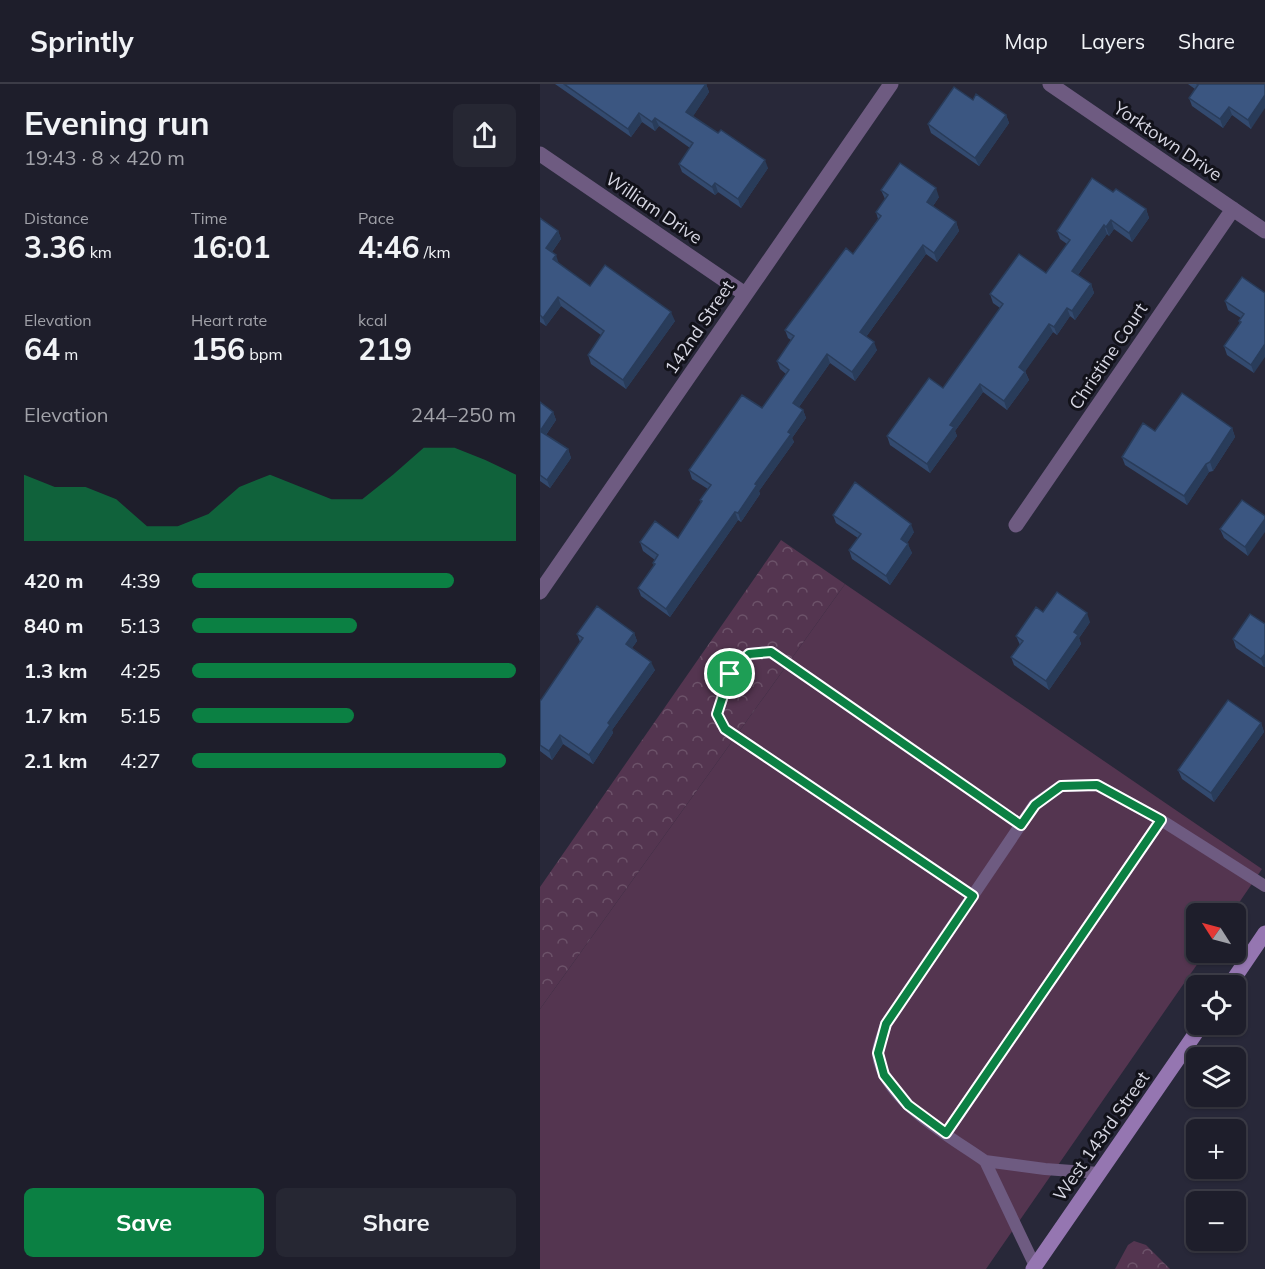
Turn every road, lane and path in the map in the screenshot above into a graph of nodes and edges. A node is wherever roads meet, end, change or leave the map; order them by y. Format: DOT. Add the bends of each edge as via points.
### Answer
graph roads {
  1 [pos="891,84"];
  2 [pos="1050,84"];
  3 [pos="540,154"];
  4 [pos="1233,209"];
  5 [pos="1265,231"];
  6 [pos="745,294"];
  7 [pos="1016,525"];
  8 [pos="543,582"];
  9 [pos="1161,820"];
  10 [pos="1021,825"];
  11 [pos="1265,886"];
  12 [pos="973,896"];
  13 [pos="1265,933"];
  14 [pos="1236,975"];
  15 [pos="1194,1035"];
  16 [pos="946,1133"];
  17 [pos="985,1161"];
  18 [pos="1099,1173"];
  19 [pos="1034,1267"];
  1 -- 6 [label="street, 142nd Street"];
  2 -- 4 [label="street, Yorktown Drive"];
  3 -- 6 [label="street, William Drive"];
  4 -- 5 [label="street, Yorktown Drive"];
  4 -- 7 [label="street, Christine Court"];
  6 -- 8 [label="street, 142nd Street"];
  9 -- 10 [label="lane" via="1097,785 1061,786 1035,805"];
  9 -- 11 [label="lane"];
  9 -- 16 [label="lane"];
  10 -- 12 [label="lane"];
  10 -- 12 [label="lane" via="771,652 749,654 730,674 717,714 725,729"];
  12 -- 16 [label="lane" via="886,1024 878,1053 884,1075 908,1105"];
  13 -- 14 [label="main road"];
  15 -- 18 [label="main road, West 143rd Street"];
  16 -- 17 [label="lane"];
  17 -- 18 [label="lane"];
  17 -- 19 [label="lane"];
  18 -- 19 [label="main road, West 143rd Street"];
}
